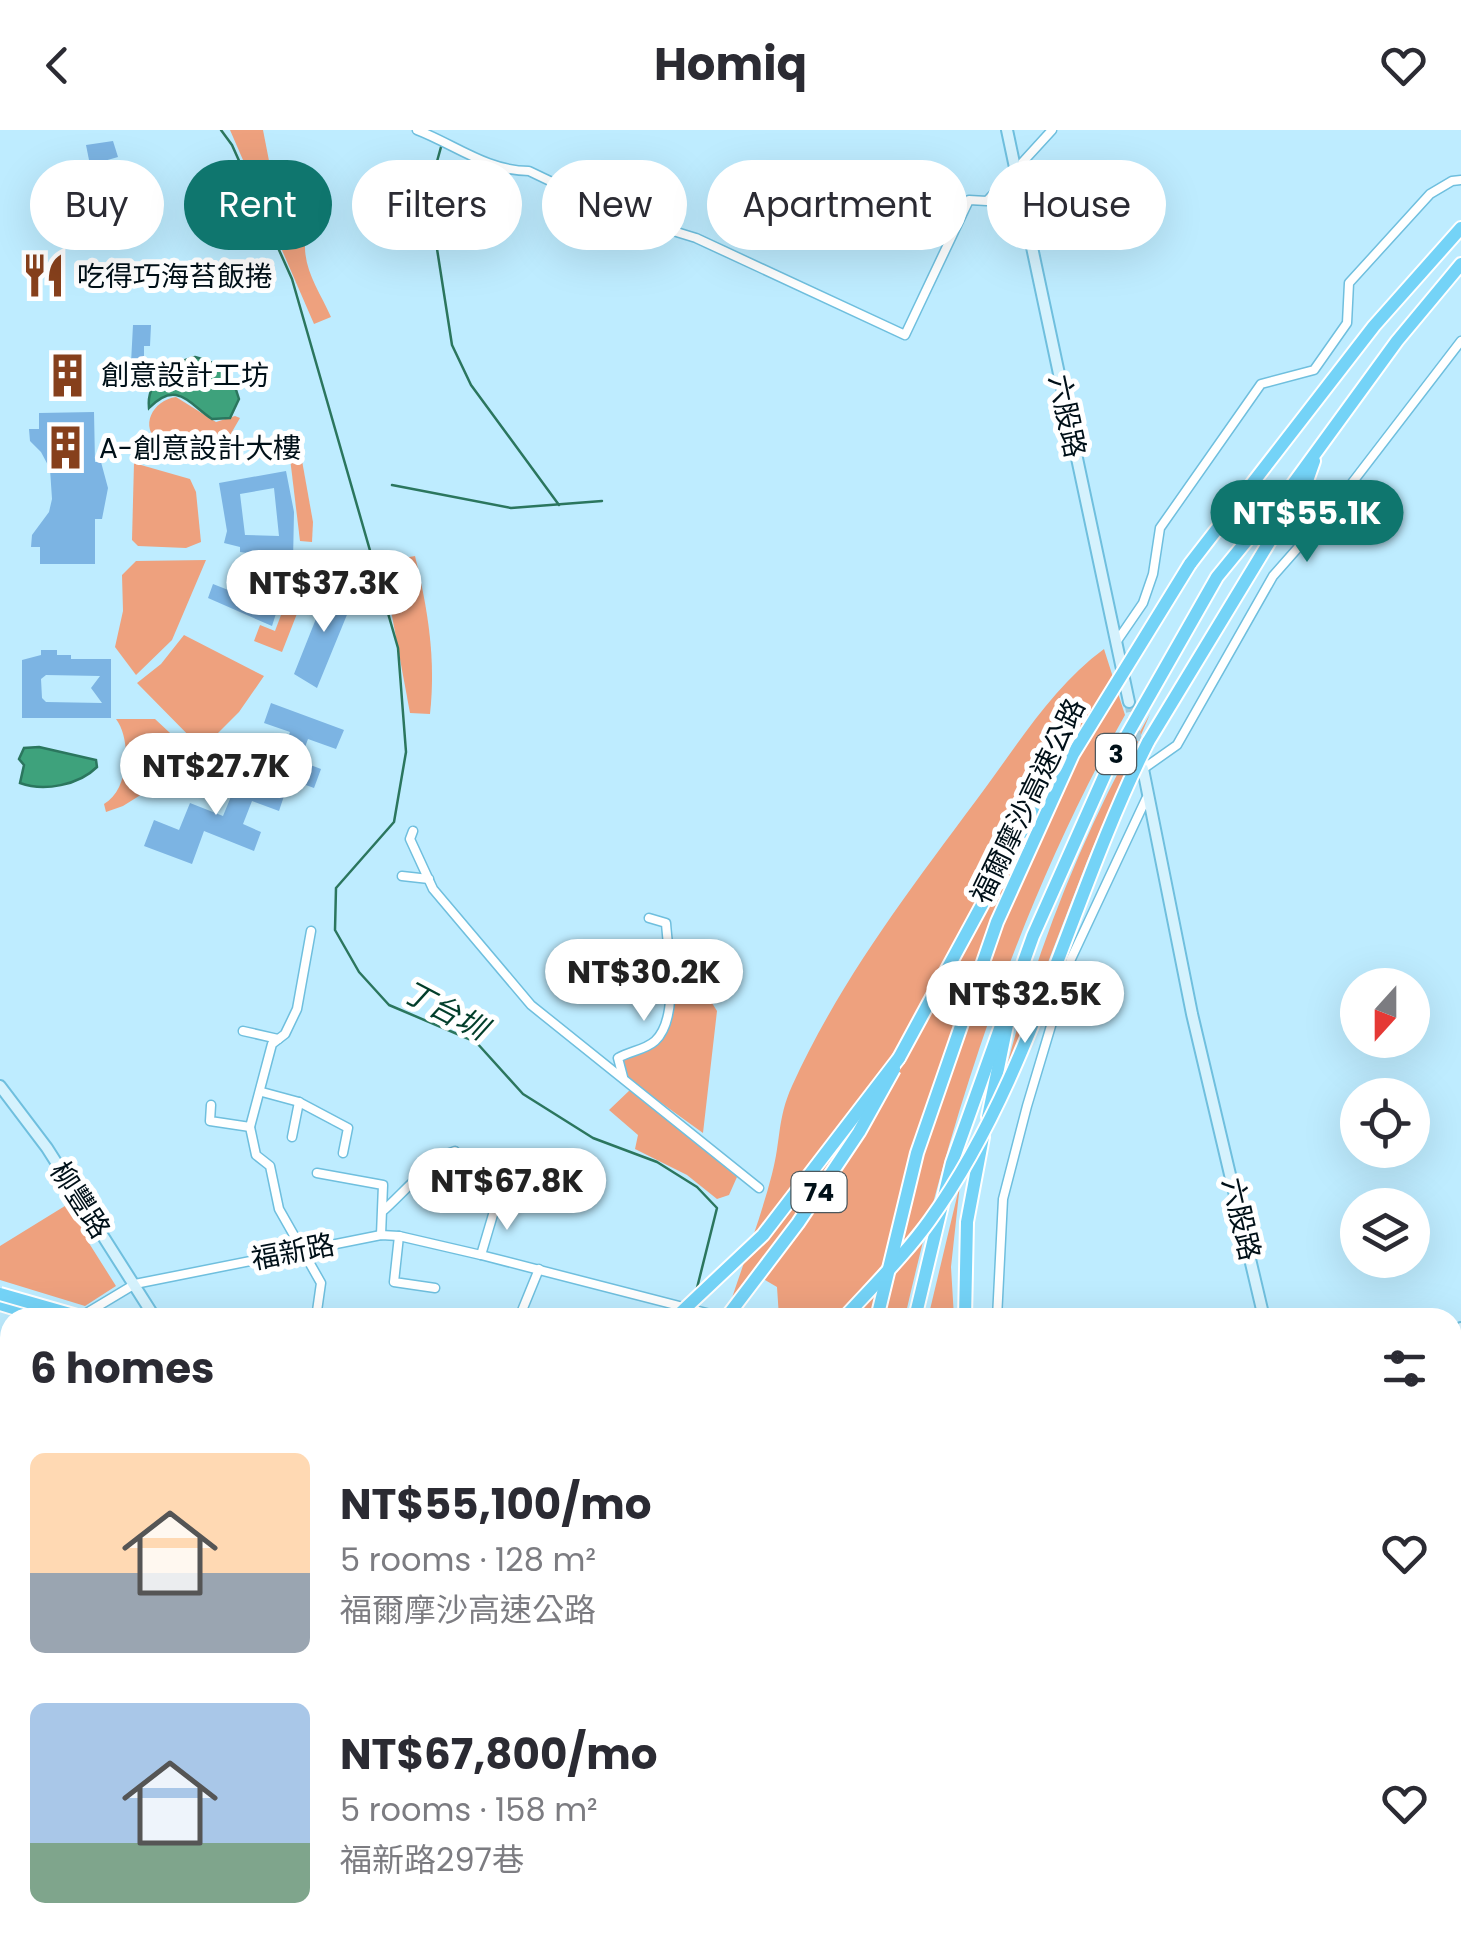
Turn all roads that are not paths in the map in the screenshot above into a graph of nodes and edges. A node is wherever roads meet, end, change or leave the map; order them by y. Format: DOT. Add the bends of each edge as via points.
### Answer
graph roads {
  1 [pos="417,130"];
  2 [pos="1007,130"];
  3 [pos="1052,130"];
  4 [pos="1013,160"];
  5 [pos="1024,160"];
  6 [pos="1461,180"];
  7 [pos="987,201"];
  8 [pos="1461,228"];
  9 [pos="1032,250"];
  10 [pos="1461,264"];
  11 [pos="1461,341"];
  12 [pos="1320,445"];
  13 [pos="1116,641"];
  14 [pos="1129,702"];
  15 [pos="1073,754"];
  16 [pos="1142,769"];
  17 [pos="1146,799"];
  18 [pos="413,830"];
  19 [pos="402,876"];
  20 [pos="429,879"];
  21 [pos="649,918"];
  22 [pos="311,931"];
  23 [pos="1010,1000"];
  24 [pos="243,1031"];
  25 [pos="278,1039"];
  26 [pos="899,1058"];
  27 [pos="625,1080"];
  28 [pos="0,1086"];
  29 [pos="262,1092"];
  30 [pos="299,1102"];
  31 [pos="211,1104"];
  32 [pos="250,1127"];
  33 [pos="292,1137"];
  34 [pos="344,1152"];
  35 [pos="462,1163"];
  36 [pos="317,1173"];
  37 [pos="759,1188"];
  38 [pos="497,1201"];
  39 [pos="384,1210"];
  40 [pos="382,1236"];
  41 [pos="400,1236"];
  42 [pos="300,1249"];
  43 [pos="481,1255"];
  44 [pos="538,1269"];
  45 [pos="135,1284"];
  46 [pos="435,1288"];
  47 [pos="0,1294"];
  48 [pos="48,1308"];
  49 [pos="98,1308"];
  50 [pos="149,1308"];
  51 [pos="318,1308"];
  52 [pos="523,1308"];
  53 [pos="678,1308"];
  54 [pos="687,1308"];
  55 [pos="734,1308"];
  56 [pos="853,1308"];
  57 [pos="879,1308"];
  58 [pos="918,1308"];
  59 [pos="965,1308"];
  60 [pos="997,1308"];
  61 [pos="1262,1308"];
  1 -- 7 [label="street" via="465,155 528,171 621,215 696,238 905,335 969,200"];
  2 -- 4 [label="street, 六股路"];
  3 -- 5 [label="street"];
  6 -- 13 [label="street" via="1430,194 1349,282 1347,323 1314,370 1261,384 1160,528 1143,603"];
  8 -- 15 [label="highway, 福爾摩沙高速公路 / 3, bridge" via="1374,326 1190,564"];
  9 -- 13 [label="street, 六股路"];
  10 -- 12 [label="highway, 福爾摩沙高速公路 / 3"];
  11 -- 16 [label="street" via="1273,576 1177,745"];
  12 -- 23 [label="highway, 福爾摩沙高速公路 / 3" via="1217,578 1152,688 1106,772"];
  12 -- 56 [label="highway, bridge" via="1308,478 1148,742 977,1142 922,1230"];
  13 -- 14 [label="street, 六股路"];
  15 -- 26 [label="highway, bridge" via="1054,772"];
  15 -- 57 [label="highway, 福爾摩沙高速公路 / 3, bridge" via="973,985 917,1153"];
  16 -- 17 [label="street, 六股路"];
  17 -- 60 [label="street" via="1071,959 1027,1106 1002,1200"];
  17 -- 61 [label="street, 六股路"];
  18 -- 20 [label="street" via="410,839"];
  19 -- 20 [label="street"];
  20 -- 27 [label="street" via="530,1004"];
  21 -- 27 [label="street" via="666,923 670,996 655,1041 618,1058"];
  22 -- 25 [label="street" via="296,1008"];
  23 -- 58 [label="highway, 福爾摩沙高速公路 / 3" via="952,1163"];
  23 -- 59 [label="highway" via="1005,1049 972,1183"];
  24 -- 25 [label="street"];
  25 -- 29 [label="street"];
  26 -- 54 [label="highway, bridge" via="774,1222"];
  26 -- 55 [label="highway, 74, bridge" via="798,1224"];
  27 -- 37 [label="street"];
  28 -- 45 [label="street, 柳豐路"];
  29 -- 30 [label="street"];
  29 -- 32 [label="street"];
  30 -- 33 [label="street"];
  30 -- 34 [label="street" via="348,1128"];
  31 -- 32 [label="street" via="210,1121"];
  32 -- 42 [label="street" via="250,1141 270,1166 279,1209"];
  35 -- 39 [label="street" via="455,1152 438,1157"];
  36 -- 39 [label="street" via="383,1184"];
  38 -- 43 [label="street"];
  39 -- 40 [label="street"];
  40 -- 41 [label="street, 福新路"];
  40 -- 42 [label="street, 福新路"];
  41 -- 43 [label="street, 福新路"];
  41 -- 46 [label="street" via="394,1282"];
  42 -- 45 [label="street, 福新路"];
  42 -- 51 [label="street" via="322,1283"];
  43 -- 44 [label="street, 福新路"];
  44 -- 52 [label="street"];
  44 -- 53 [label="street, 福新路"];
  45 -- 49 [label="street, 福新路"];
  45 -- 50 [label="street, 柳豐路"];
  47 -- 48 [label="highway, bridge"];
}
